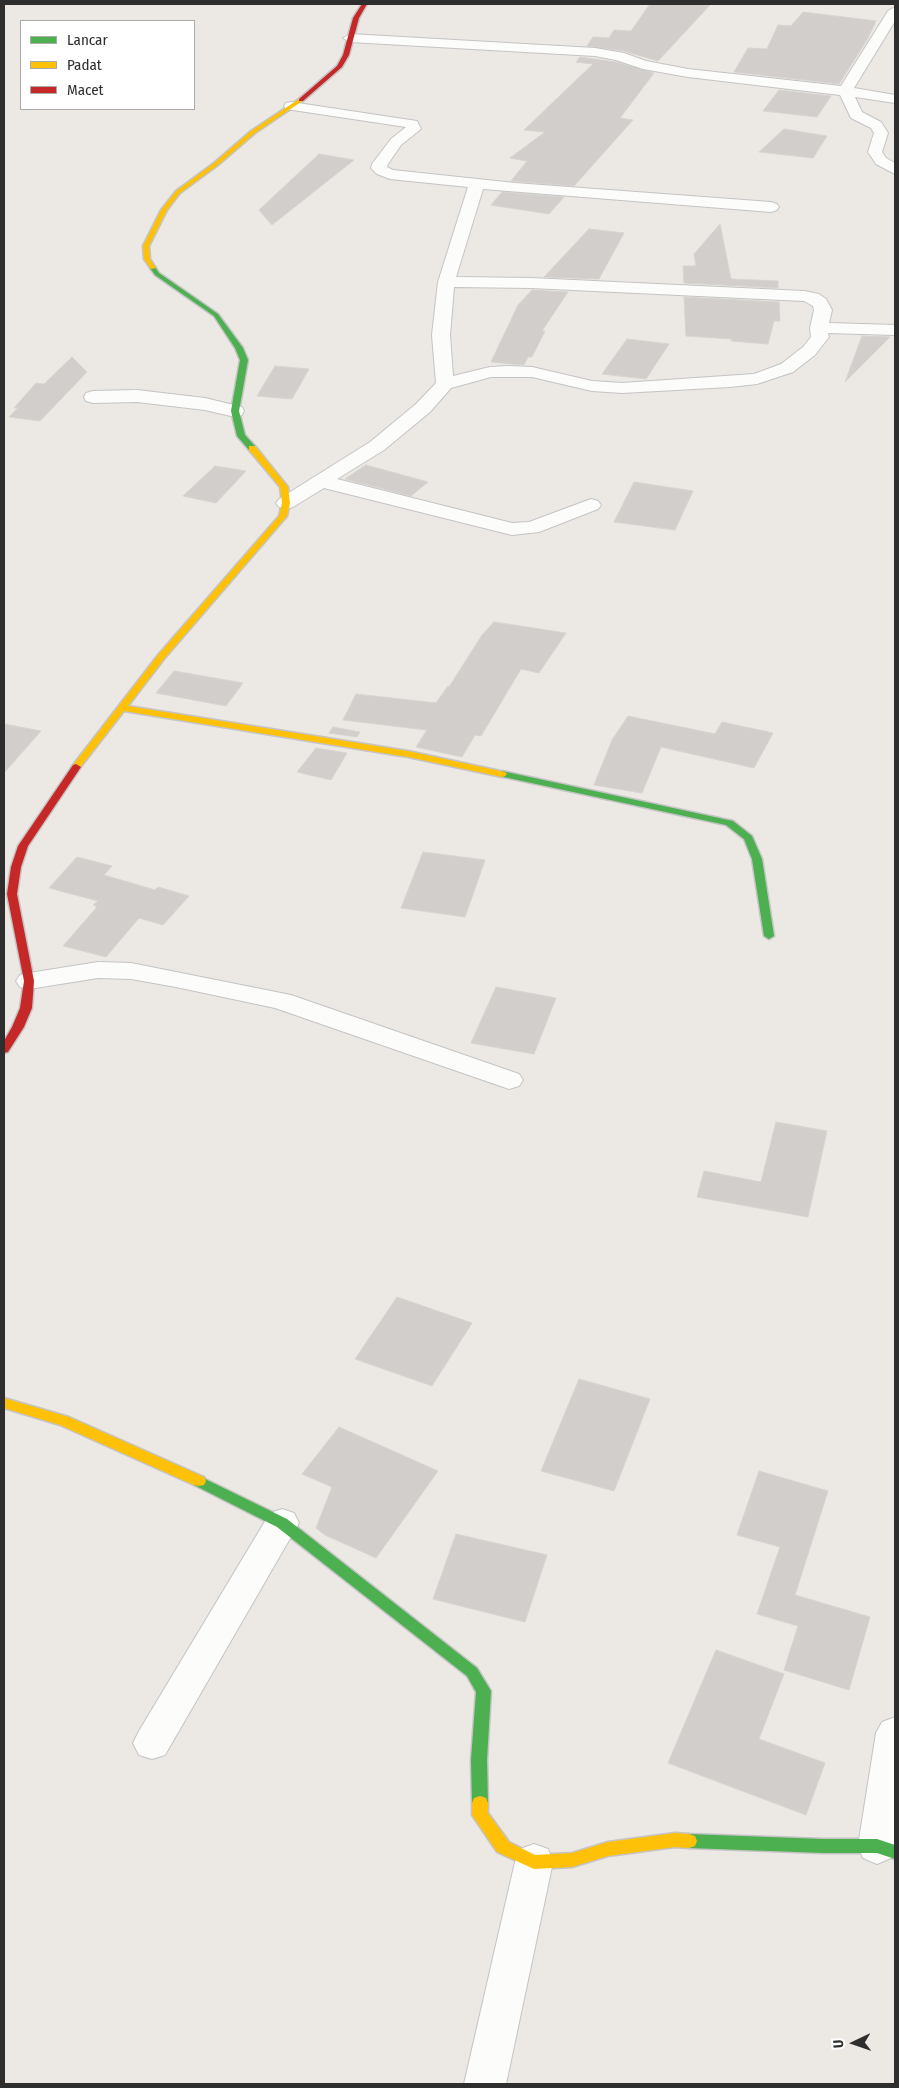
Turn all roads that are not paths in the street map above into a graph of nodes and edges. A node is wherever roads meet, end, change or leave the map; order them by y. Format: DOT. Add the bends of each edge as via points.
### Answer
graph roads {
  1 [pos="364,4"];
  2 [pos="895,12"];
  3 [pos="350,38"];
  4 [pos="845,91"];
  5 [pos="895,99"];
  6 [pos="291,106"];
  7 [pos="895,169"];
  8 [pos="478,183"];
  9 [pos="771,207"];
  10 [pos="446,282"];
  11 [pos="819,328"];
  12 [pos="895,330"];
  13 [pos="445,384"];
  14 [pos="93,397"];
  15 [pos="235,411"];
  16 [pos="320,481"];
  17 [pos="286,503"];
  18 [pos="591,505"];
  19 [pos="122,708"];
  20 [pos="8,881"];
  21 [pos="769,936"];
  22 [pos="29,981"];
  23 [pos="4,1049"];
  24 [pos="509,1080"];
  25 [pos="4,1403"];
  26 [pos="282,1523"];
  27 [pos="895,1733"];
  28 [pos="152,1743"];
  29 [pos="886,1849"];
  30 [pos="534,1862"];
  31 [pos="486,2084"];
  1 -- 3 [label="street"];
  2 -- 4 [label="street"];
  3 -- 4 [label="street" via="595,52 688,73"];
  3 -- 6 [label="street" via="339,67"];
  4 -- 5 [label="street"];
  4 -- 7 [label="street" via="856,115 876,126 881,133 875,152 881,161"];
  6 -- 8 [label="street" via="412,124 414,129 396,142 380,164 382,171"];
  6 -- 15 [label="street" via="178,192 164,210 146,246 147,259 157,274 216,315 239,348 244,360"];
  8 -- 9 [label="street"];
  8 -- 10 [label="street"];
  10 -- 11 [label="street" via="804,296 820,303 823,310"];
  10 -- 13 [label="street" via="441,335"];
  11 -- 12 [label="street"];
  11 -- 13 [label="street" via="820,337 809,351 787,368 757,379 622,388 592,386 532,372 508,371 490,372"];
  13 -- 16 [label="street" via="423,408 377,446"];
  14 -- 15 [label="street" via="137,396 206,404"];
  15 -- 17 [label="street" via="241,436 284,487"];
  16 -- 17 [label="street"];
  16 -- 18 [label="street" via="512,529 532,528"];
  17 -- 19 [label="street" via="283,516 214,594"];
  19 -- 20 [label="street" via="23,846"];
  19 -- 21 [label="street" via="408,754 729,823 748,838 757,859"];
  20 -- 22 [label="street"];
  22 -- 23 [label="street" via="26,1008"];
  22 -- 24 [label="street" via="98,970 131,971 176,979 281,1001"];
  25 -- 26 [label="street" via="64,1421 192,1477"];
  26 -- 28 [label="street"];
  26 -- 30 [label="street" via="472,1672 484,1691 479,1760 480,1815 503,1847"];
  27 -- 29 [label="street"];
  29 -- 30 [label="street" via="674,1840 608,1849 572,1860"];
  30 -- 31 [label="street"];
}
